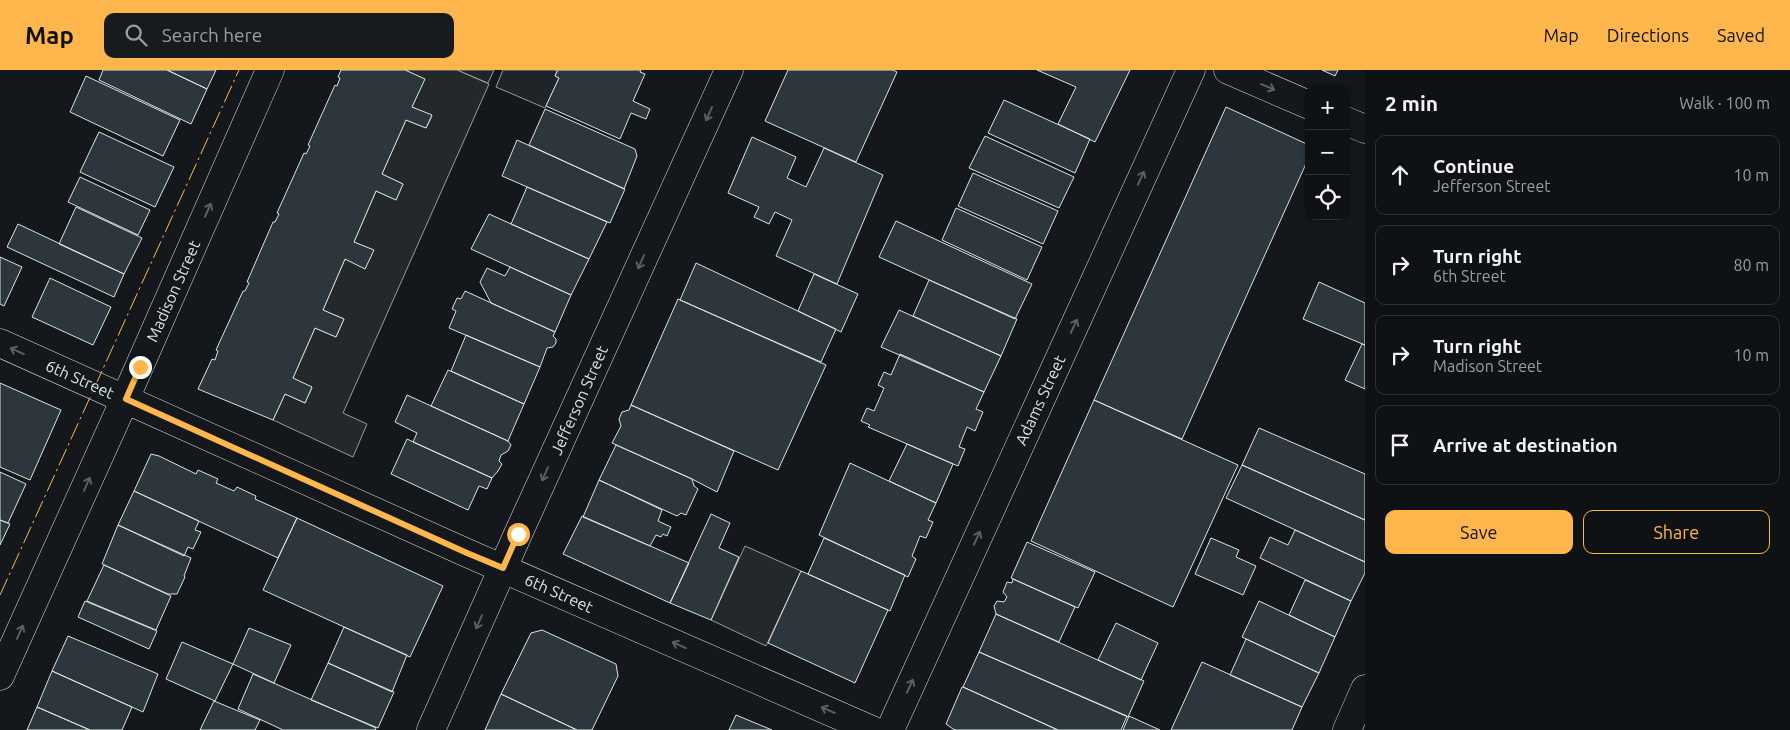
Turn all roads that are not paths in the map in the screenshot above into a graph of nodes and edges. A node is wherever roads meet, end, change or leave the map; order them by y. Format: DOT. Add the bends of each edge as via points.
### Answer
graph roads {
  1 [pos="270,70"];
  2 [pos="729,70"];
  3 [pos="1191,70"];
  4 [pos="1228,70"];
  5 [pos="1305,103"];
  6 [pos="1350,123"];
  7 [pos="1365,129"];
  8 [pos="0,343"];
  9 [pos="126,399"];
  10 [pos="503,568"];
  11 [pos="0,676"];
  12 [pos="1365,690"];
  13 [pos="431,730"];
  14 [pos="872,730"];
  15 [pos="890,730"];
  16 [pos="1347,730"];
  9 -- 1 [label="street, Madison Street, one-way"];
  2 -- 10 [label="street, Jefferson Street, one-way"];
  15 -- 3 [label="street, Adams Street, one-way"];
  4 -- 5 [label="street, one-way"];
  6 -- 7 [label="street"];
  9 -- 8 [label="street, 6th Street, one-way"];
  9 -- 10 [label="street, 6th Street"];
  11 -- 9 [label="street, Madison Street, one-way"];
  10 -- 13 [label="street, Jefferson Street, one-way"];
  14 -- 10 [label="street, 6th Street, one-way"];
  12 -- 16 [label="street"];
}
